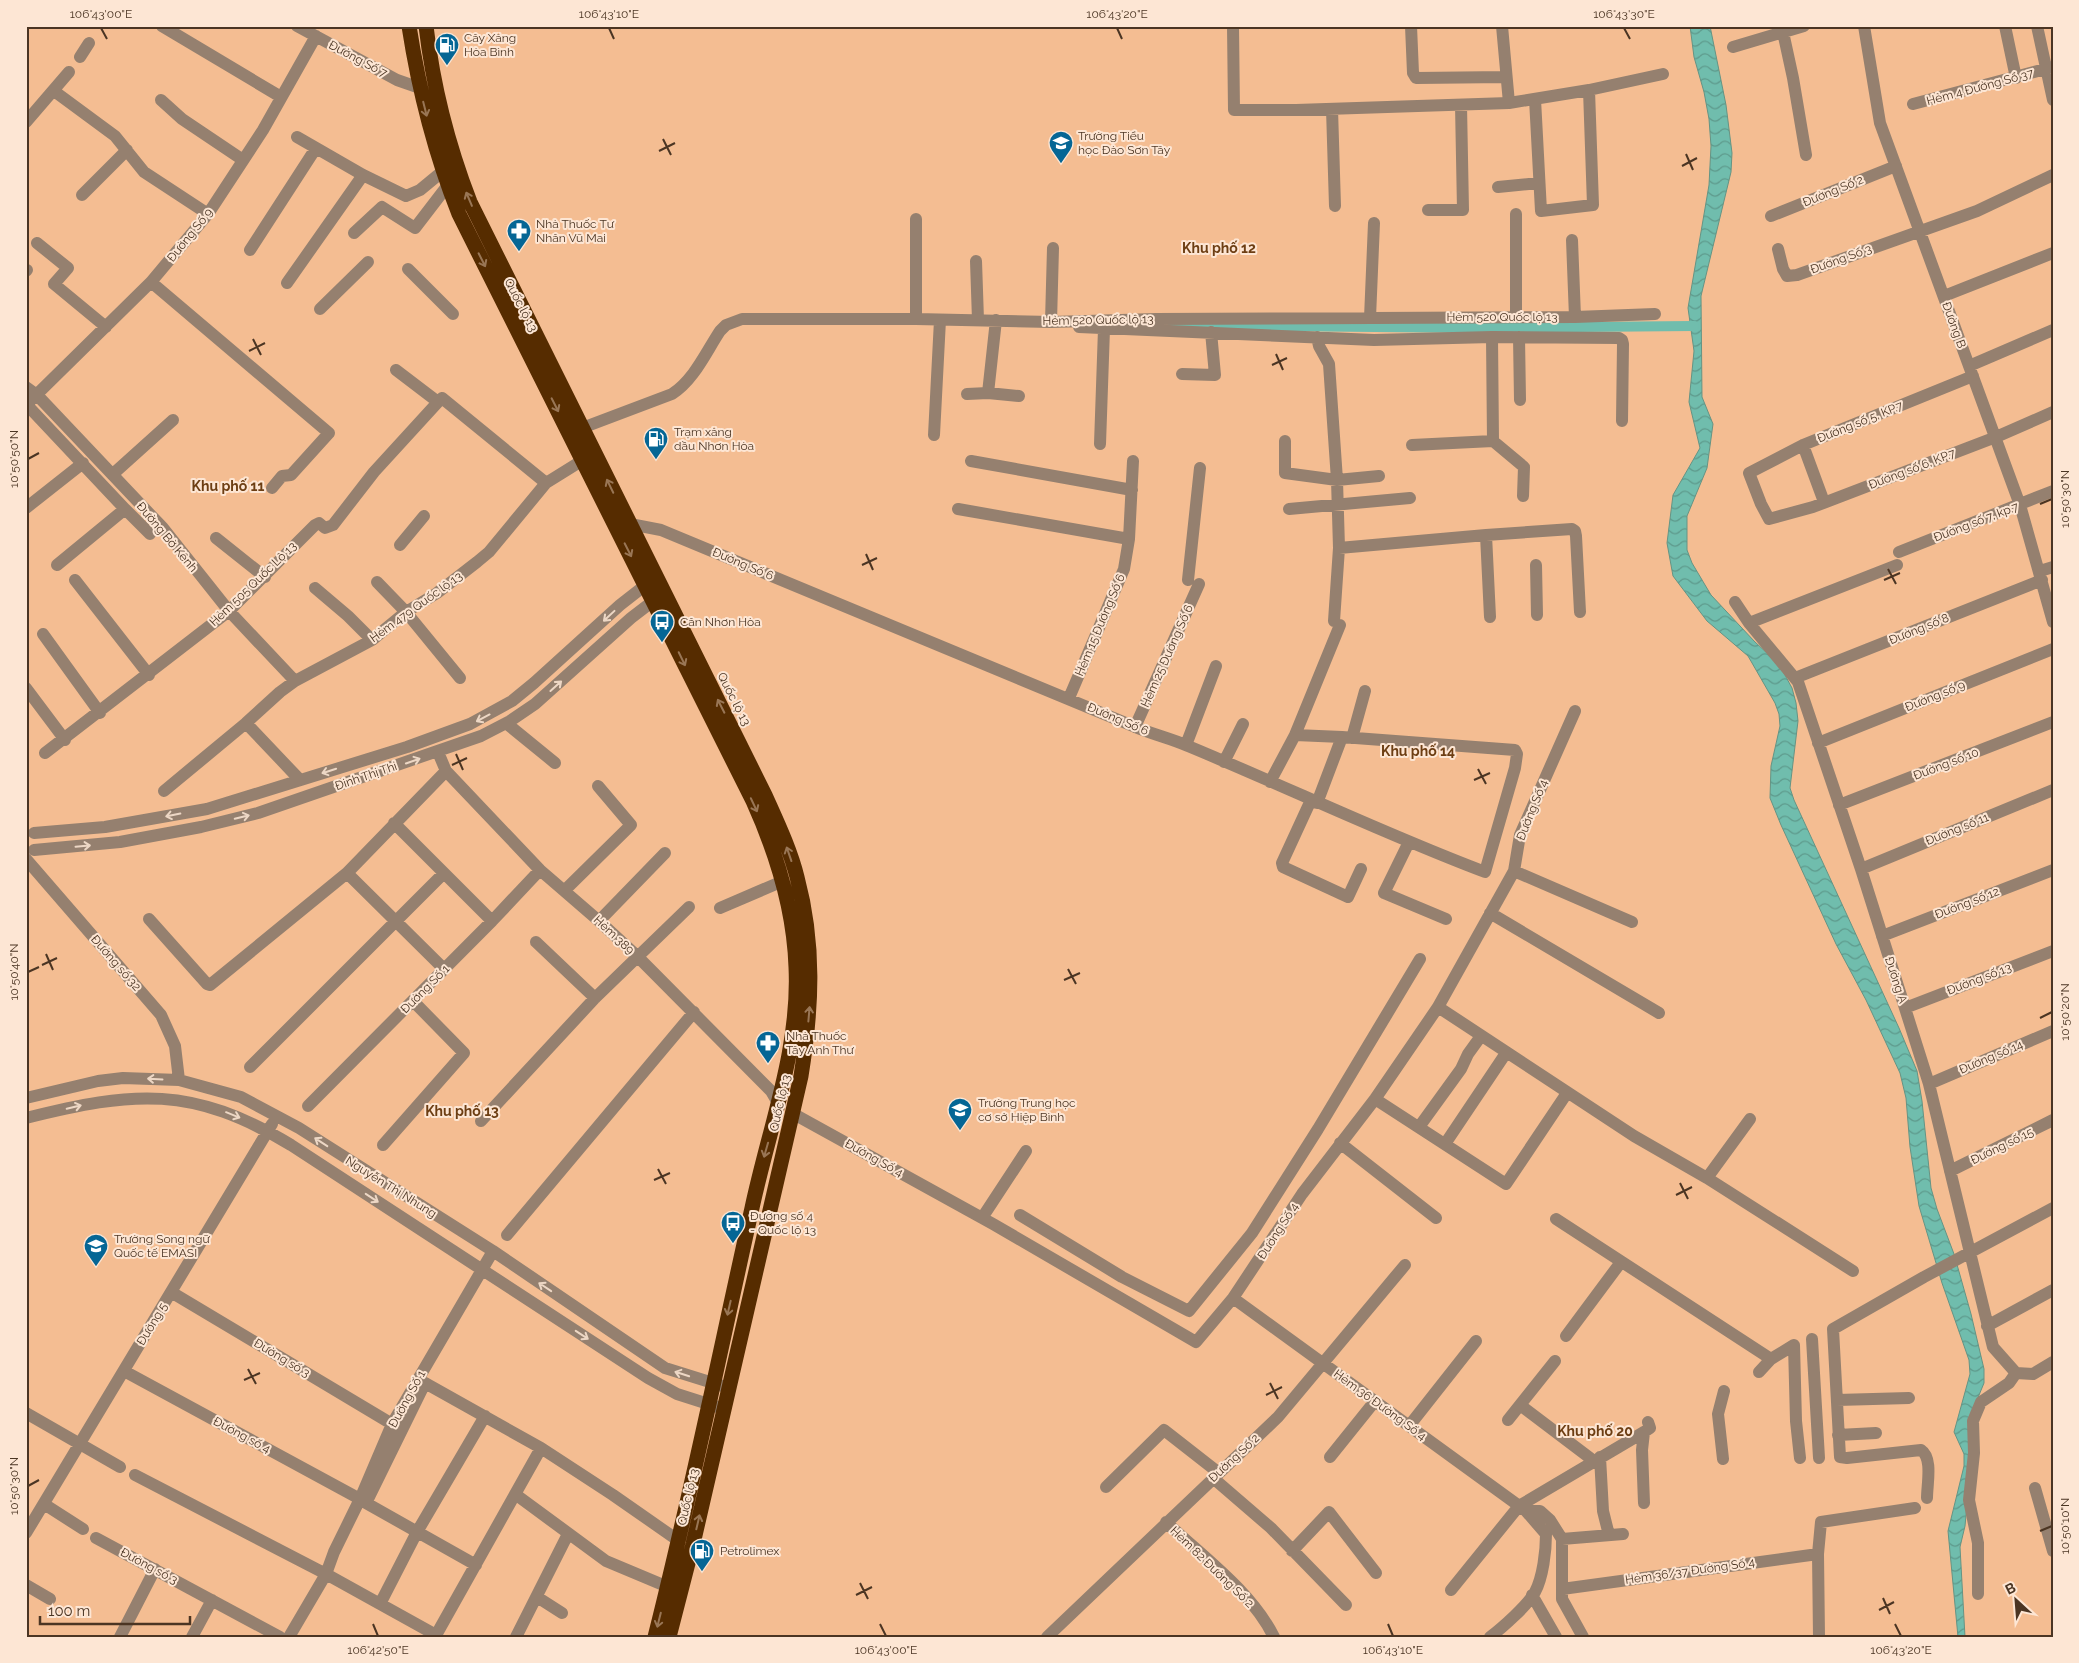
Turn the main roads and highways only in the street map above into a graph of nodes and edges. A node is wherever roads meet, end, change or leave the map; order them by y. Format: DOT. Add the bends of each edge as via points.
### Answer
graph roads {
  1 [pos="409,26"];
  2 [pos="426,26"];
  3 [pos="651,580"];
  4 [pos="659,597"];
  5 [pos="778,1103"];
  6 [pos="792,1113"];
  7 [pos="655,1637"];
  8 [pos="669,1637"];
  1 -- 3 [label="highway, Quốc lộ 13, one-way" via="420,88 445,178 476,248 583,460"];
  3 -- 2 [label="highway, Quốc lộ 13, one-way" via="630,524 470,202 452,156 439,105"];
  3 -- 4 [label="highway, Quốc lộ 13"];
  4 -- 5 [label="highway, Quốc lộ 13, one-way" via="768,834 783,881 795,942 796,998"];
  6 -- 4 [label="highway, Quốc lộ 13, one-way" via="801,1076 811,1001 806,918 797,876 765,795"];
  5 -- 6 [label="highway"];
  5 -- 7 [label="highway, Quốc lộ 13, one-way" via="760,1170"];
  8 -- 6 [label="highway, Quốc lộ 13, one-way"];
}
